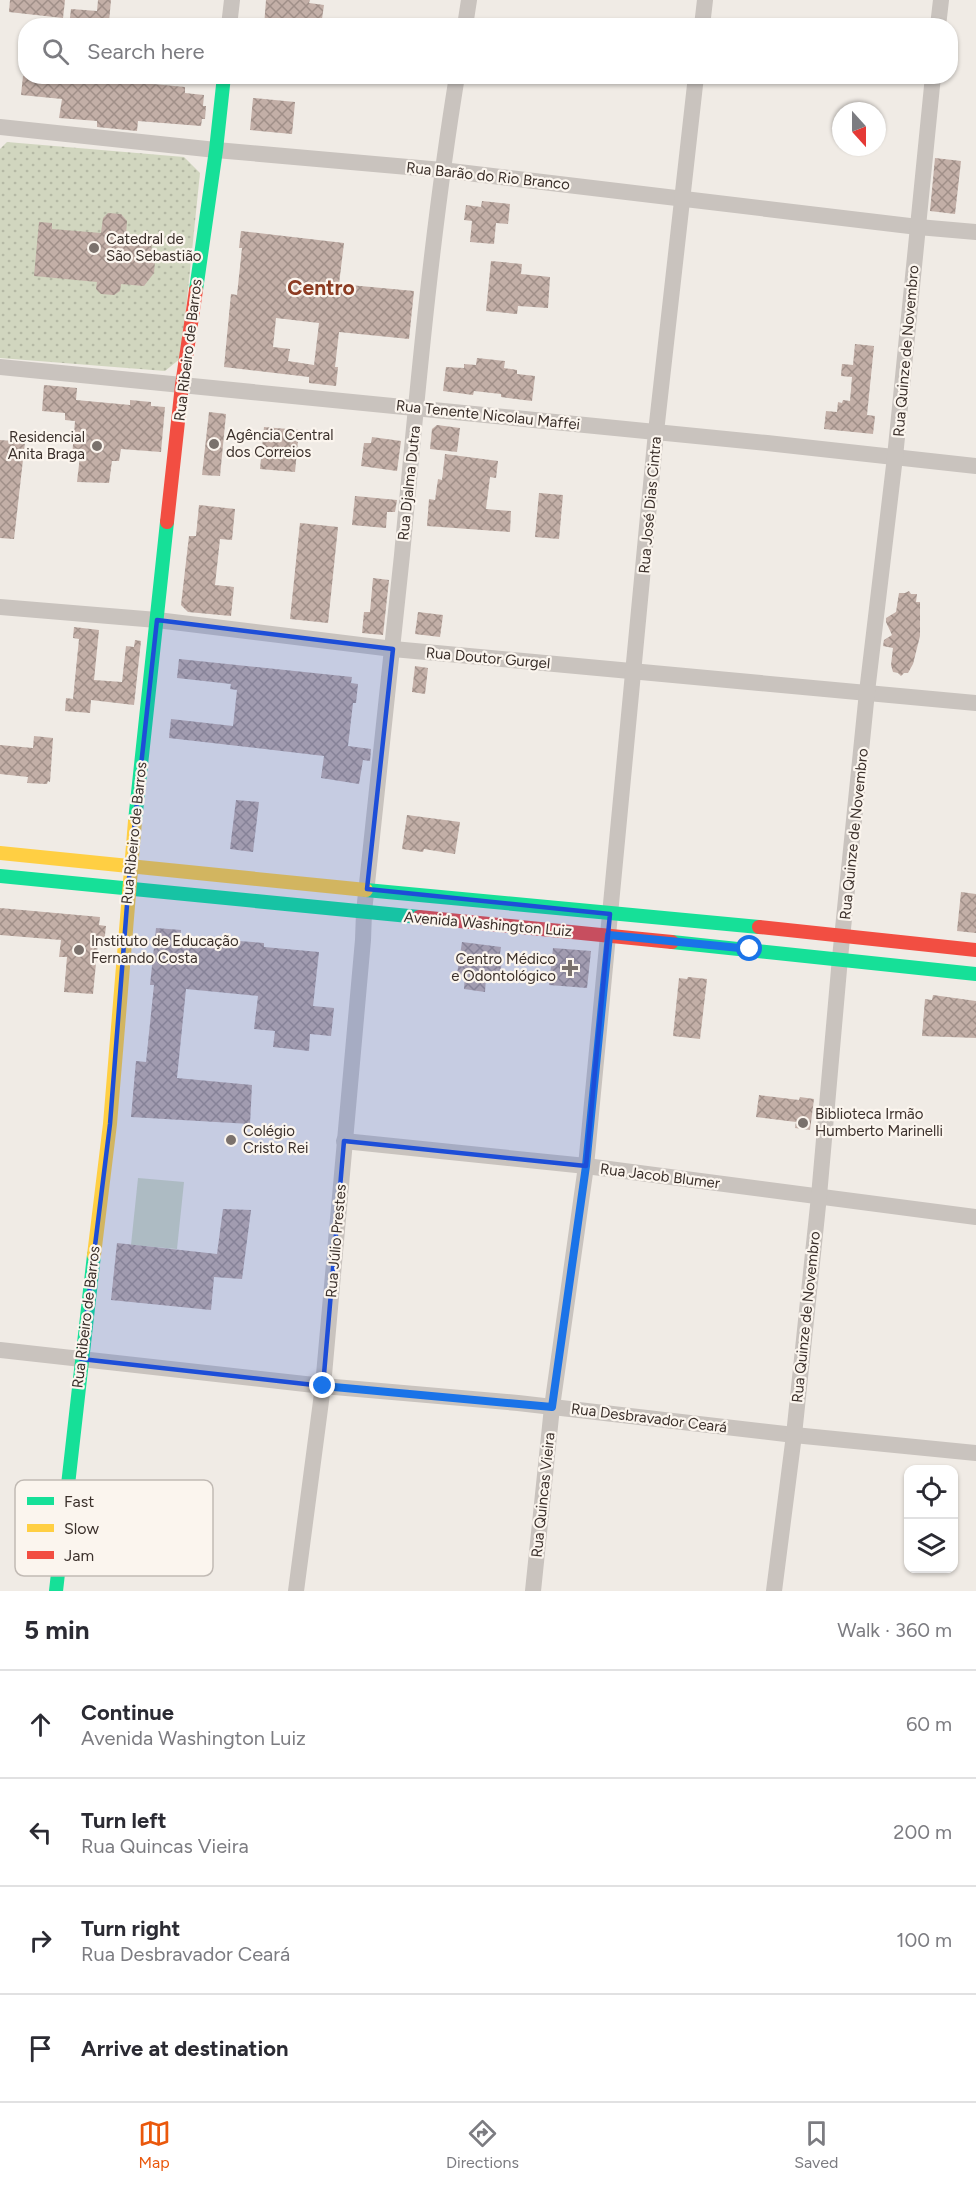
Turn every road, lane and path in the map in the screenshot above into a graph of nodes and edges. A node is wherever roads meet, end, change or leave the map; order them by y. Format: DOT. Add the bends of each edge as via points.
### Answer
graph roads {
  1 [pos="232,0"];
  2 [pos="469,0"];
  3 [pos="705,0"];
  4 [pos="941,0"];
  5 [pos="230,18"];
  6 [pos="466,18"];
  7 [pos="703,18"];
  8 [pos="939,18"];
  9 [pos="223,84"];
  10 [pos="456,84"];
  11 [pos="695,84"];
  12 [pos="932,84"];
  13 [pos="0,127"];
  14 [pos="216,150"];
  15 [pos="442,170"];
  16 [pos="682,198"];
  17 [pos="918,227"];
  18 [pos="976,232"];
  19 [pos="0,367"];
  20 [pos="182,386"];
  21 [pos="416,408"];
  22 [pos="656,432"];
  23 [pos="895,457"];
  24 [pos="976,466"];
  25 [pos="0,607"];
  26 [pos="158,620"];
  27 [pos="393,649"];
  28 [pos="635,671"];
  29 [pos="867,692"];
  30 [pos="976,703"];
  31 [pos="0,853"];
  32 [pos="130,866"];
  33 [pos="0,876"];
  34 [pos="128,889"];
  35 [pos="367,889"];
  36 [pos="364,912"];
  37 [pos="610,915"];
  38 [pos="609,935"];
  39 [pos="844,935"];
  40 [pos="976,950"];
  41 [pos="840,958"];
  42 [pos="976,974"];
  43 [pos="344,1141"];
  44 [pos="586,1166"];
  45 [pos="819,1196"];
  46 [pos="976,1217"];
  47 [pos="0,1350"];
  48 [pos="81,1359"];
  49 [pos="323,1386"];
  50 [pos="552,1407"];
  51 [pos="794,1435"];
  52 [pos="976,1453"];
  53 [pos="68,1480"];
  54 [pos="58,1576"];
  55 [pos="56,1591"];
  56 [pos="296,1591"];
  57 [pos="533,1591"];
  58 [pos="774,1591"];
  1 -- 5 [label="street"];
  2 -- 6 [label="street"];
  3 -- 7 [label="street"];
  4 -- 8 [label="street"];
  9 -- 14 [label="main road, Rua Ribeiro de Barros"];
  10 -- 15 [label="street, Rua Djalma Dutra"];
  11 -- 16 [label="street, Rua José Dias Cintra"];
  12 -- 17 [label="street, Rua Quinze de Novembro"];
  13 -- 14 [label="street, Rua Barão do Rio Branco"];
  14 -- 15 [label="street, Rua Barão do Rio Branco"];
  14 -- 20 [label="main road, Rua Ribeiro de Barros"];
  15 -- 16 [label="street, Rua Barão do Rio Branco"];
  15 -- 21 [label="street, Rua Djalma Dutra"];
  16 -- 17 [label="street, Rua Barão do Rio Branco"];
  16 -- 22 [label="street, Rua José Dias Cintra"];
  17 -- 18 [label="street, Rua Barão do Rio Branco"];
  17 -- 23 [label="street, Rua Quinze de Novembro"];
  19 -- 20 [label="street, Rua Tenente Nicolau Maffei"];
  20 -- 21 [label="street, Rua Tenente Nicolau Maffei"];
  20 -- 26 [label="main road, Rua Ribeiro de Barros"];
  21 -- 22 [label="street, Rua Tenente Nicolau Maffei"];
  21 -- 27 [label="street, Rua Djalma Dutra"];
  22 -- 23 [label="street, Rua Tenente Nicolau Maffei"];
  22 -- 28 [label="street, Rua José Dias Cintra"];
  23 -- 24 [label="street, Rua Tenente Nicolau Maffei"];
  23 -- 29 [label="street, Rua Quinze de Novembro"];
  25 -- 26 [label="street, Rua Doutor Gurgel"];
  26 -- 27 [label="street, Rua Doutor Gurgel"];
  26 -- 32 [label="main road, Rua Ribeiro de Barros"];
  27 -- 28 [label="street, Rua Doutor Gurgel"];
  27 -- 35 [label="street, Rua Djalma Dutra"];
  28 -- 29 [label="street, Rua Doutor Gurgel"];
  28 -- 37 [label="street, Rua José Dias Cintra"];
  29 -- 30 [label="street, Rua Doutor Gurgel"];
  29 -- 39 [label="street, Rua Quinze de Novembro"];
  31 -- 32 [label="main road, Avenida Washington Luiz"];
  32 -- 34 [label="main road, Rua Ribeiro de Barros"];
  32 -- 35 [label="main road, Avenida Washington Luiz"];
  33 -- 34 [label="main road, Avenida Washington Luiz"];
  34 -- 36 [label="main road, Avenida Washington Luiz"];
  34 -- 48 [label="main road, Rua Ribeiro de Barros" via="110,1124"];
  35 -- 36 [label="street, Rua Júlio Prestes"];
  35 -- 37 [label="main road, Avenida Washington Luiz"];
  36 -- 38 [label="main road, Avenida Washington Luiz"];
  36 -- 43 [label="street, Rua Júlio Prestes"];
  37 -- 38 [label="street, Rua José Dias Cintra"];
  37 -- 39 [label="main road, Avenida Washington Luiz"];
  38 -- 41 [label="main road, Avenida Washington Luiz"];
  38 -- 44 [label="street, Rua Quincas Vieira"];
  39 -- 40 [label="main road, Avenida Washington Luiz"];
  39 -- 41 [label="street, Rua Quinze de Novembro"];
  41 -- 42 [label="main road, Avenida Washington Luiz"];
  41 -- 45 [label="street, Rua Quinze de Novembro"];
  43 -- 44 [label="street, Rua Jacob Blumer"];
  43 -- 49 [label="street, Rua Júlio Prestes"];
  44 -- 45 [label="street, Rua Jacob Blumer"];
  44 -- 50 [label="street, Rua Quincas Vieira"];
  45 -- 46 [label="street, Rua Jacob Blumer"];
  45 -- 51 [label="street, Rua Quinze de Novembro"];
  47 -- 48 [label="street, Rua Desbravador Ceará"];
  48 -- 49 [label="street, Rua Desbravador Ceará"];
  48 -- 53 [label="main road, Rua Ribeiro de Barros"];
  49 -- 50 [label="street, Rua Desbravador Ceará"];
  49 -- 56 [label="street, Rua Júlio Prestes"];
  50 -- 51 [label="street, Rua Desbravador Ceará"];
  50 -- 57 [label="street, Rua Quincas Vieira"];
  51 -- 52 [label="street, Rua Desbravador Ceará"];
  51 -- 58 [label="street, Rua Quinze de Novembro"];
  54 -- 55 [label="main road, Rua Ribeiro de Barros"];
}
